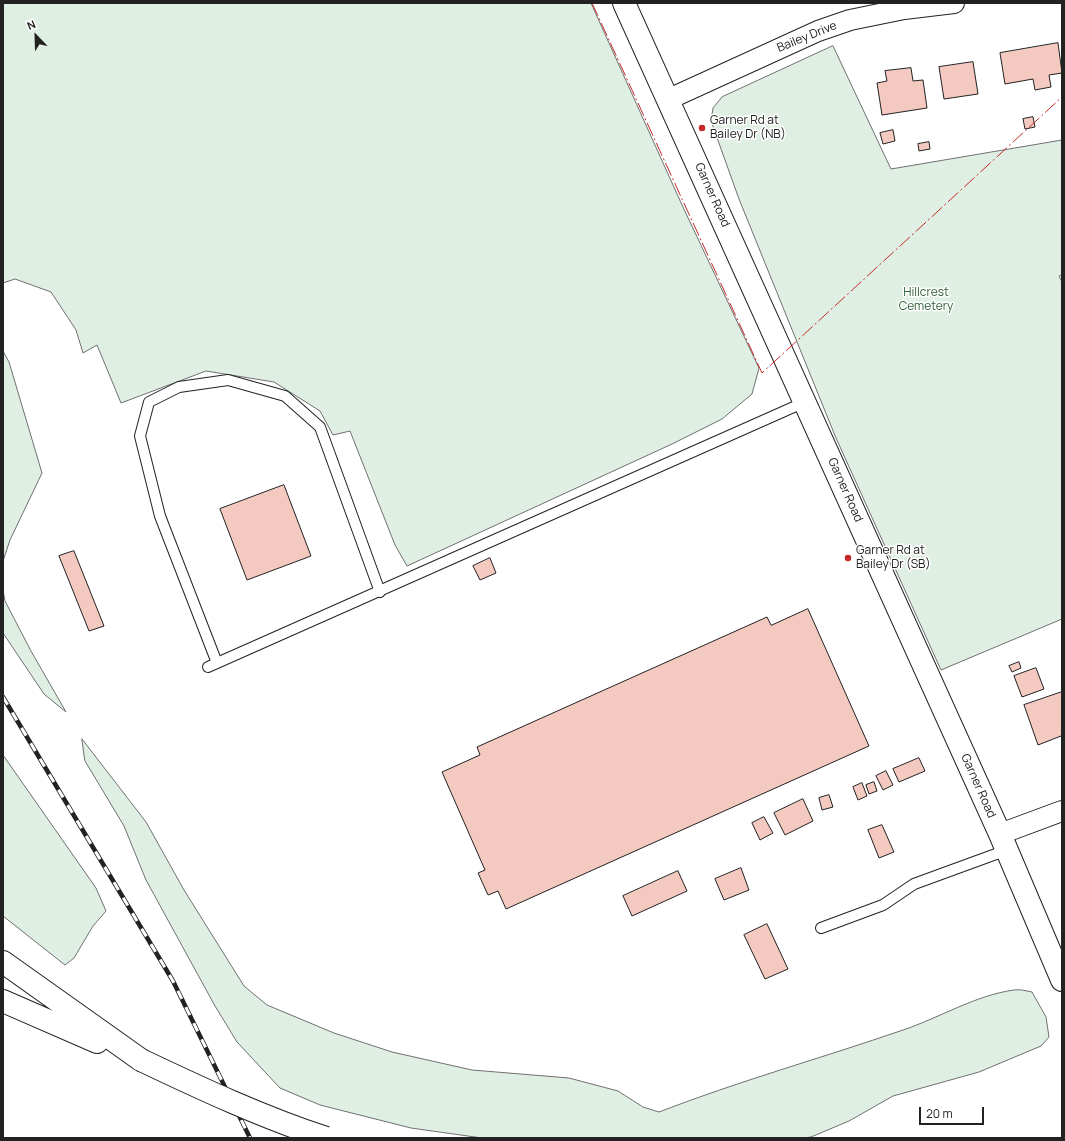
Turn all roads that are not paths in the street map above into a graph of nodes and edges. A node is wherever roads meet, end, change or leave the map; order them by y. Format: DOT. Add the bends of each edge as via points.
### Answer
graph roads {
  1 [pos="624,3"];
  2 [pos="954,3"];
  3 [pos="669,99"];
  4 [pos="805,402"];
  5 [pos="380,592"];
  6 [pos="1062,811"];
  7 [pos="1003,842"];
  8 [pos="821,928"];
  9 [pos="3,962"];
  10 [pos="1062,980"];
  11 [pos="3,1001"];
  12 [pos="141,1060"];
  13 [pos="326,1138"];
  1 -- 3 [label="main road, Garner Road"];
  2 -- 3 [label="street, Bailey Drive" via="904,9 850,20 818,31"];
  3 -- 4 [label="main road, Garner Road"];
  4 -- 5 [label="lane"];
  4 -- 7 [label="main road, Garner Road"];
  5 -- 5 [label="lane" via="212,665 160,516 140,436 149,402 179,387 228,380 285,396 320,427"];
  6 -- 7 [label="street"];
  7 -- 8 [label="lane" via="914,884 883,905"];
  7 -- 10 [label="main road, Garner Road"];
  9 -- 12 [label="main road"];
  11 -- 12 [label="main road"];
  12 -- 13 [label="main road, bridge" via="251,1110"];
}
